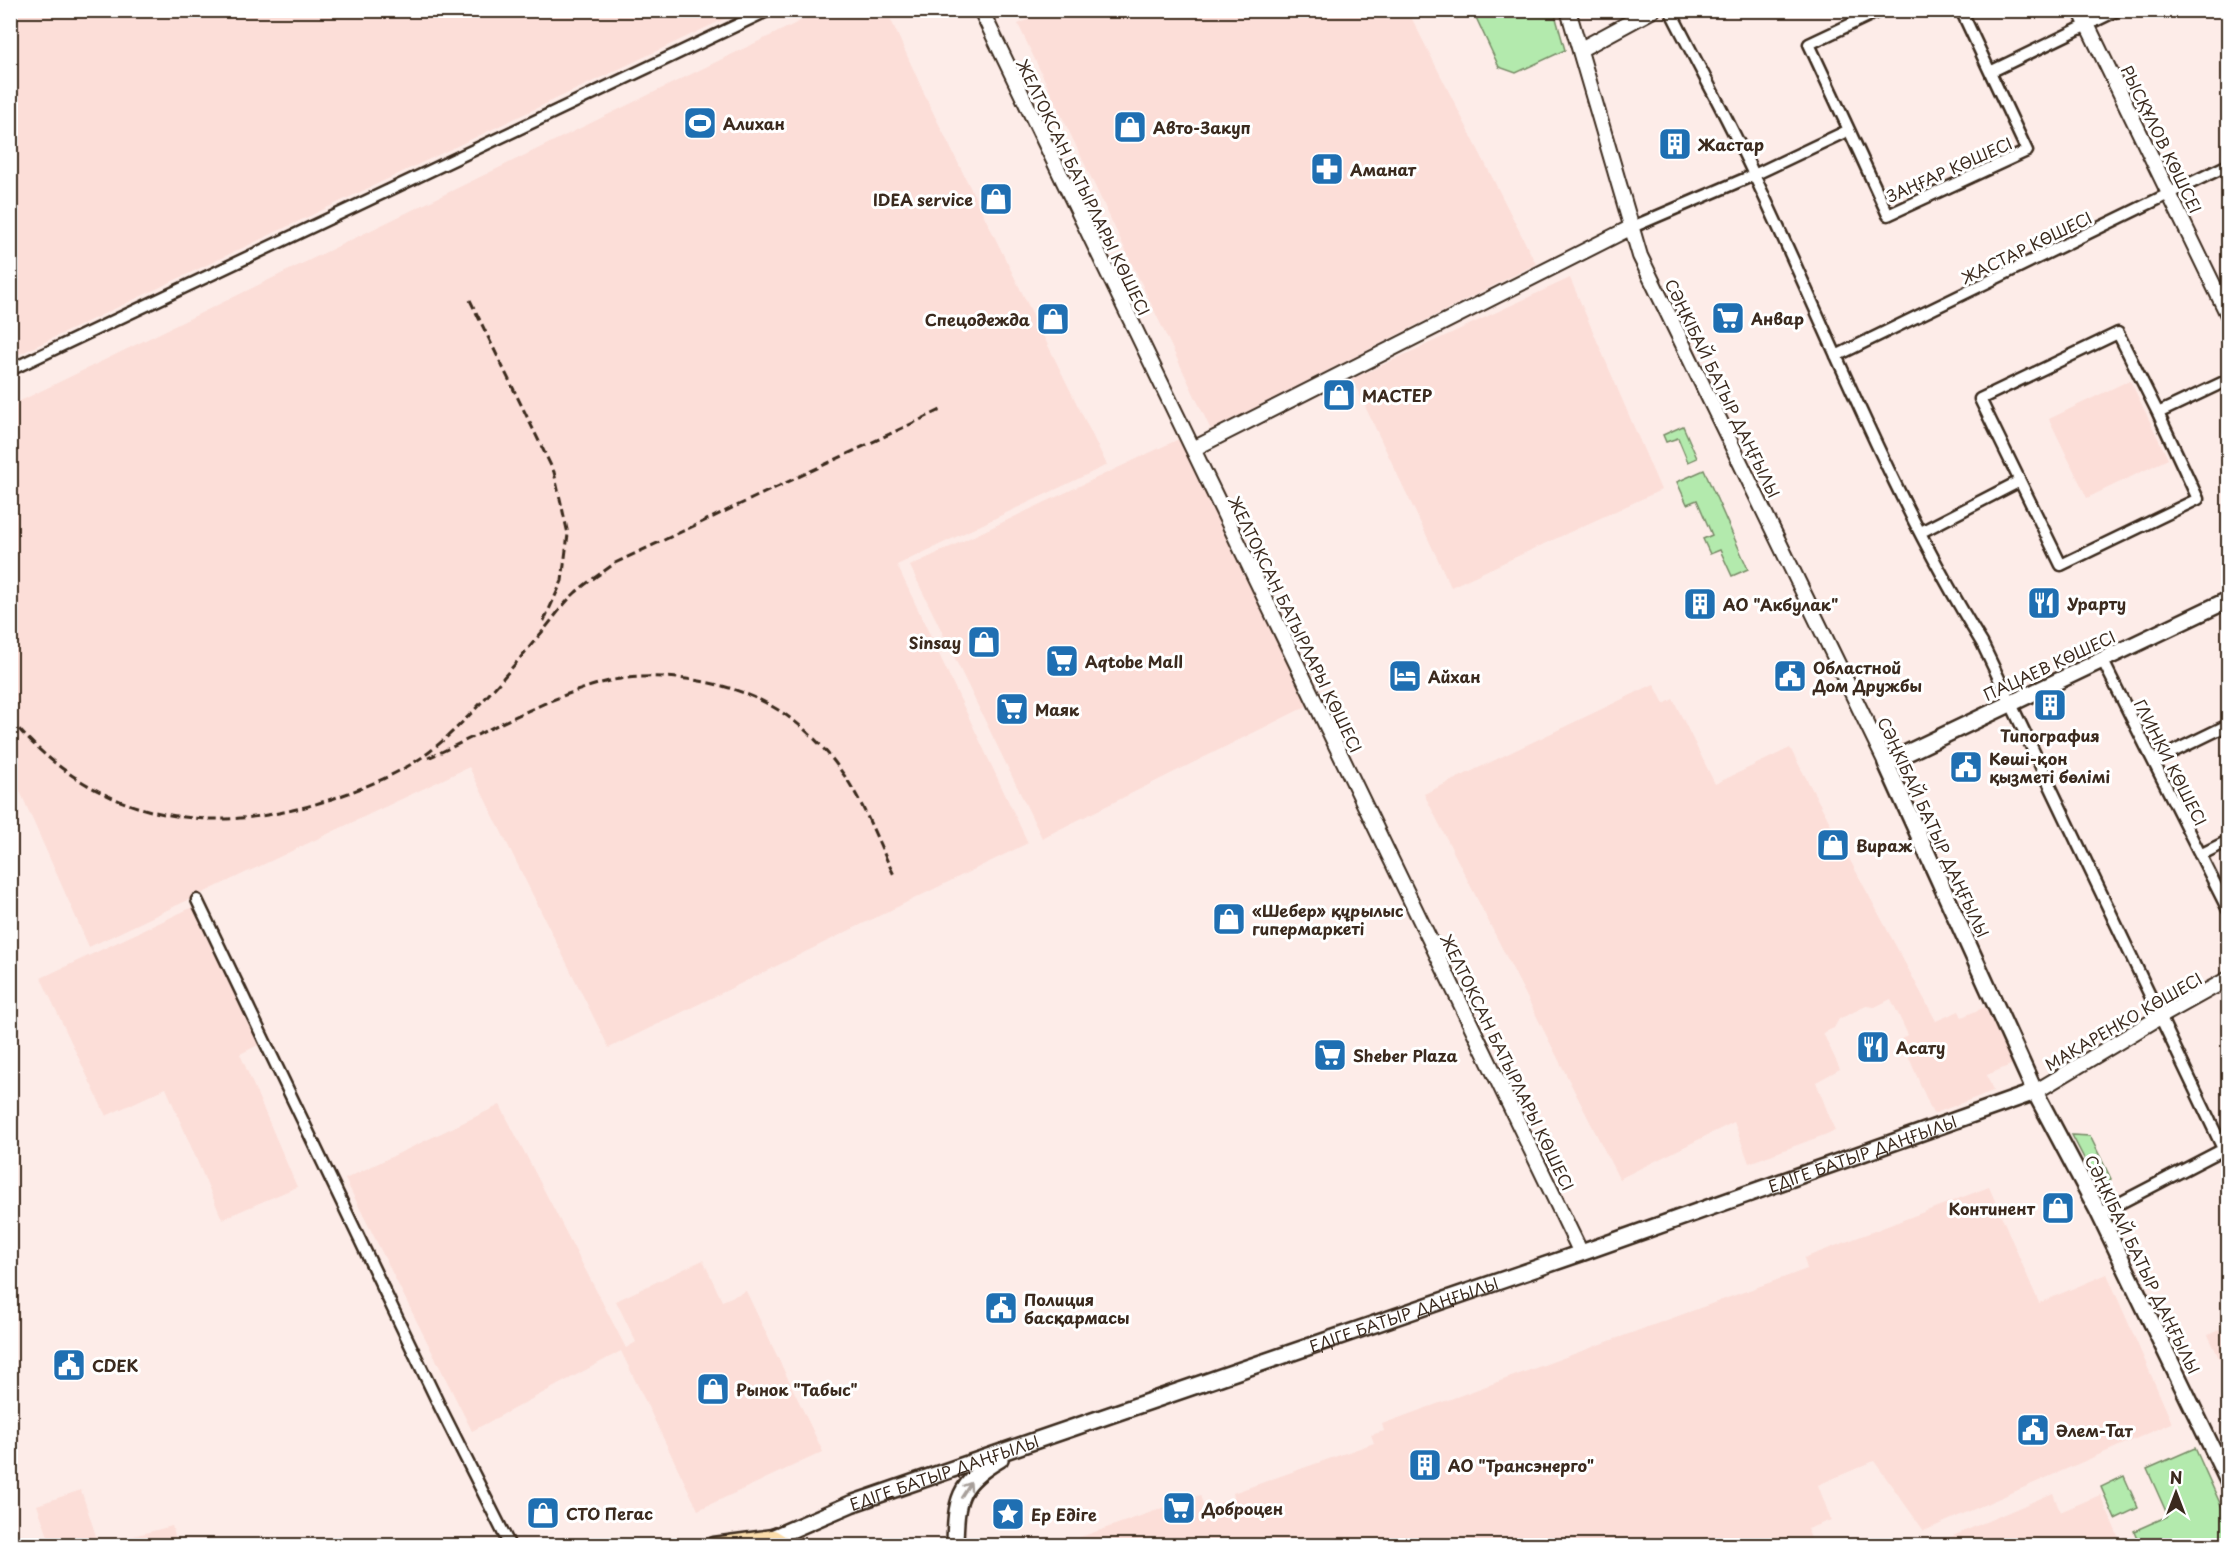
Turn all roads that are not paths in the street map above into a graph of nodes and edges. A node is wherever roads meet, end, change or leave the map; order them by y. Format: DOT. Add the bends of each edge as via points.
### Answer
graph roads {
  1 [pos="769,10"];
  2 [pos="981,10"];
  3 [pos="1568,10"];
  4 [pos="1653,10"];
  5 [pos="1670,10"];
  6 [pos="1881,10"];
  7 [pos="1962,10"];
  8 [pos="2080,10"];
  9 [pos="2118,10"];
  10 [pos="2087,26"];
  11 [pos="1581,49"];
  12 [pos="1990,72"];
  13 [pos="1849,130"];
  14 [pos="2229,165"];
  15 [pos="1754,175"];
  16 [pos="2171,193"];
  17 [pos="1630,228"];
  18 [pos="2229,315"];
  19 [pos="1836,356"];
  20 [pos="10,370"];
  21 [pos="2229,380"];
  22 [pos="2158,413"];
  23 [pos="1193,449"];
  24 [pos="2020,481"];
  25 [pos="1920,532"];
  26 [pos="2229,600"];
  27 [pos="2102,659"];
  28 [pos="2010,703"];
  29 [pos="2229,725"];
  30 [pos="2154,761"];
  31 [pos="1886,763"];
  32 [pos="2229,841"];
  33 [pos="2200,855"];
  34 [pos="197,900"];
  35 [pos="2229,910"];
  36 [pos="2229,980"];
  37 [pos="2160,1017"];
  38 [pos="2035,1092"];
  39 [pos="2226,1154"];
  40 [pos="2099,1214"];
  41 [pos="1581,1253"];
  42 [pos="1021,1447"];
  43 [pos="2229,1480"];
  44 [pos="779,1542"];
  45 [pos="510,1545"];
  46 [pos="714,1545"];
  47 [pos="752,1545"];
  48 [pos="955,1545"];
  1 -- 20 [label="street"];
  2 -- 23 [label="street, ЖЕЛТОКСАН БАТЫРЛАРЫ КӨШЕСІ"];
  3 -- 11 [label="street, СӘҢКІБАЙ БАТЫР ДАҢҒЫЛЫ"];
  4 -- 11 [label="street"];
  5 -- 15 [label="street"];
  6 -- 13 [label="street, ЗАҢҒАР КӨШЕСІ" via="1809,44"];
  7 -- 12 [label="street, ЗАҢҒАР КӨШЕСІ"];
  8 -- 10 [label="street, РЫСҚҰЛОВ КӨШСЕІ"];
  9 -- 10 [label="street"];
  10 -- 12 [label="street"];
  10 -- 16 [label="street, РЫСҚҰЛОВ КӨШСЕІ"];
  11 -- 17 [label="street, СӘҢКІБАЙ БАТЫР ДАҢҒЫЛЫ"];
  12 -- 13 [label="street, ЗАҢҒАР КӨШЕСІ" via="2027,151 1888,215"];
  13 -- 15 [label="street"];
  14 -- 16 [label="street, ЖАСТАР КӨШЕСІ"];
  15 -- 17 [label="street"];
  15 -- 19 [label="street"];
  16 -- 18 [label="street, РЫСҚҰЛОВ КӨШСЕІ"];
  16 -- 19 [label="street, ЖАСТАР КӨШЕСІ"];
  17 -- 23 [label="street"];
  17 -- 31 [label="street, СӘҢКІБАЙ БАТЫР ДАҢҒЫЛЫ" via="1692,365"];
  19 -- 25 [label="street"];
  21 -- 22 [label="street"];
  22 -- 24 [label="street" via="2118,333 1980,399"];
  22 -- 24 [label="street" via="2198,499 2061,566"];
  23 -- 41 [label="street, ЖЕЛТОКСАН БАТЫРЛАРЫ КӨШЕСІ"];
  24 -- 25 [label="street"];
  25 -- 28 [label="street" via="1982,643"];
  26 -- 27 [label="main road, ПАЦАЕВ КӨШЕСІ"];
  27 -- 28 [label="main road, ПАЦАЕВ КӨШЕСІ"];
  27 -- 30 [label="street, ГЛИНКИ КӨШЕСІ"];
  28 -- 31 [label="main road, ПАЦАЕВ КӨШЕСІ"];
  28 -- 37 [label="street"];
  29 -- 30 [label="street"];
  30 -- 33 [label="street, ГЛИНКИ КӨШЕСІ"];
  31 -- 38 [label="main road, СӘҢКІБАЙ БАТЫР ДАҢҒЫЛЫ"];
  32 -- 33 [label="street"];
  33 -- 35 [label="street, ГЛИНКИ КӨШЕСІ"];
  34 -- 45 [label="street"];
  36 -- 37 [label="street, МАКАРЕНКО КӨШЕСІ"];
  37 -- 38 [label="street, МАКАРЕНКО КӨШЕСІ"];
  37 -- 39 [label="street"];
  38 -- 40 [label="main road, СӘҢКІБАЙ БАТЫР ДАҢҒЫЛЫ"];
  38 -- 41 [label="main road, ЕДІГЕ БАТЫР ДАҢҒЫЛЫ"];
  39 -- 40 [label="street"];
  40 -- 43 [label="main road, СӘҢКІБАЙ БАТЫР ДАҢҒЫЛЫ"];
  41 -- 42 [label="main road, ЕДІГЕ БАТЫР ДАҢҒЫЛЫ"];
  42 -- 44 [label="main road, ЕДІГЕ БАТЫР ДАҢҒЫЛЫ" via="851,1504"];
  48 -- 42 [label="main road, one-way" via="956,1507 966,1486 989,1465"];
  44 -- 46 [label="main road, ЕДІГЕ БАТЫР ДАҢҒЫЛЫ"];
  44 -- 47 [label="main road, ЕДІГЕ БАТЫР ДАҢҒЫЛЫ"];
}
